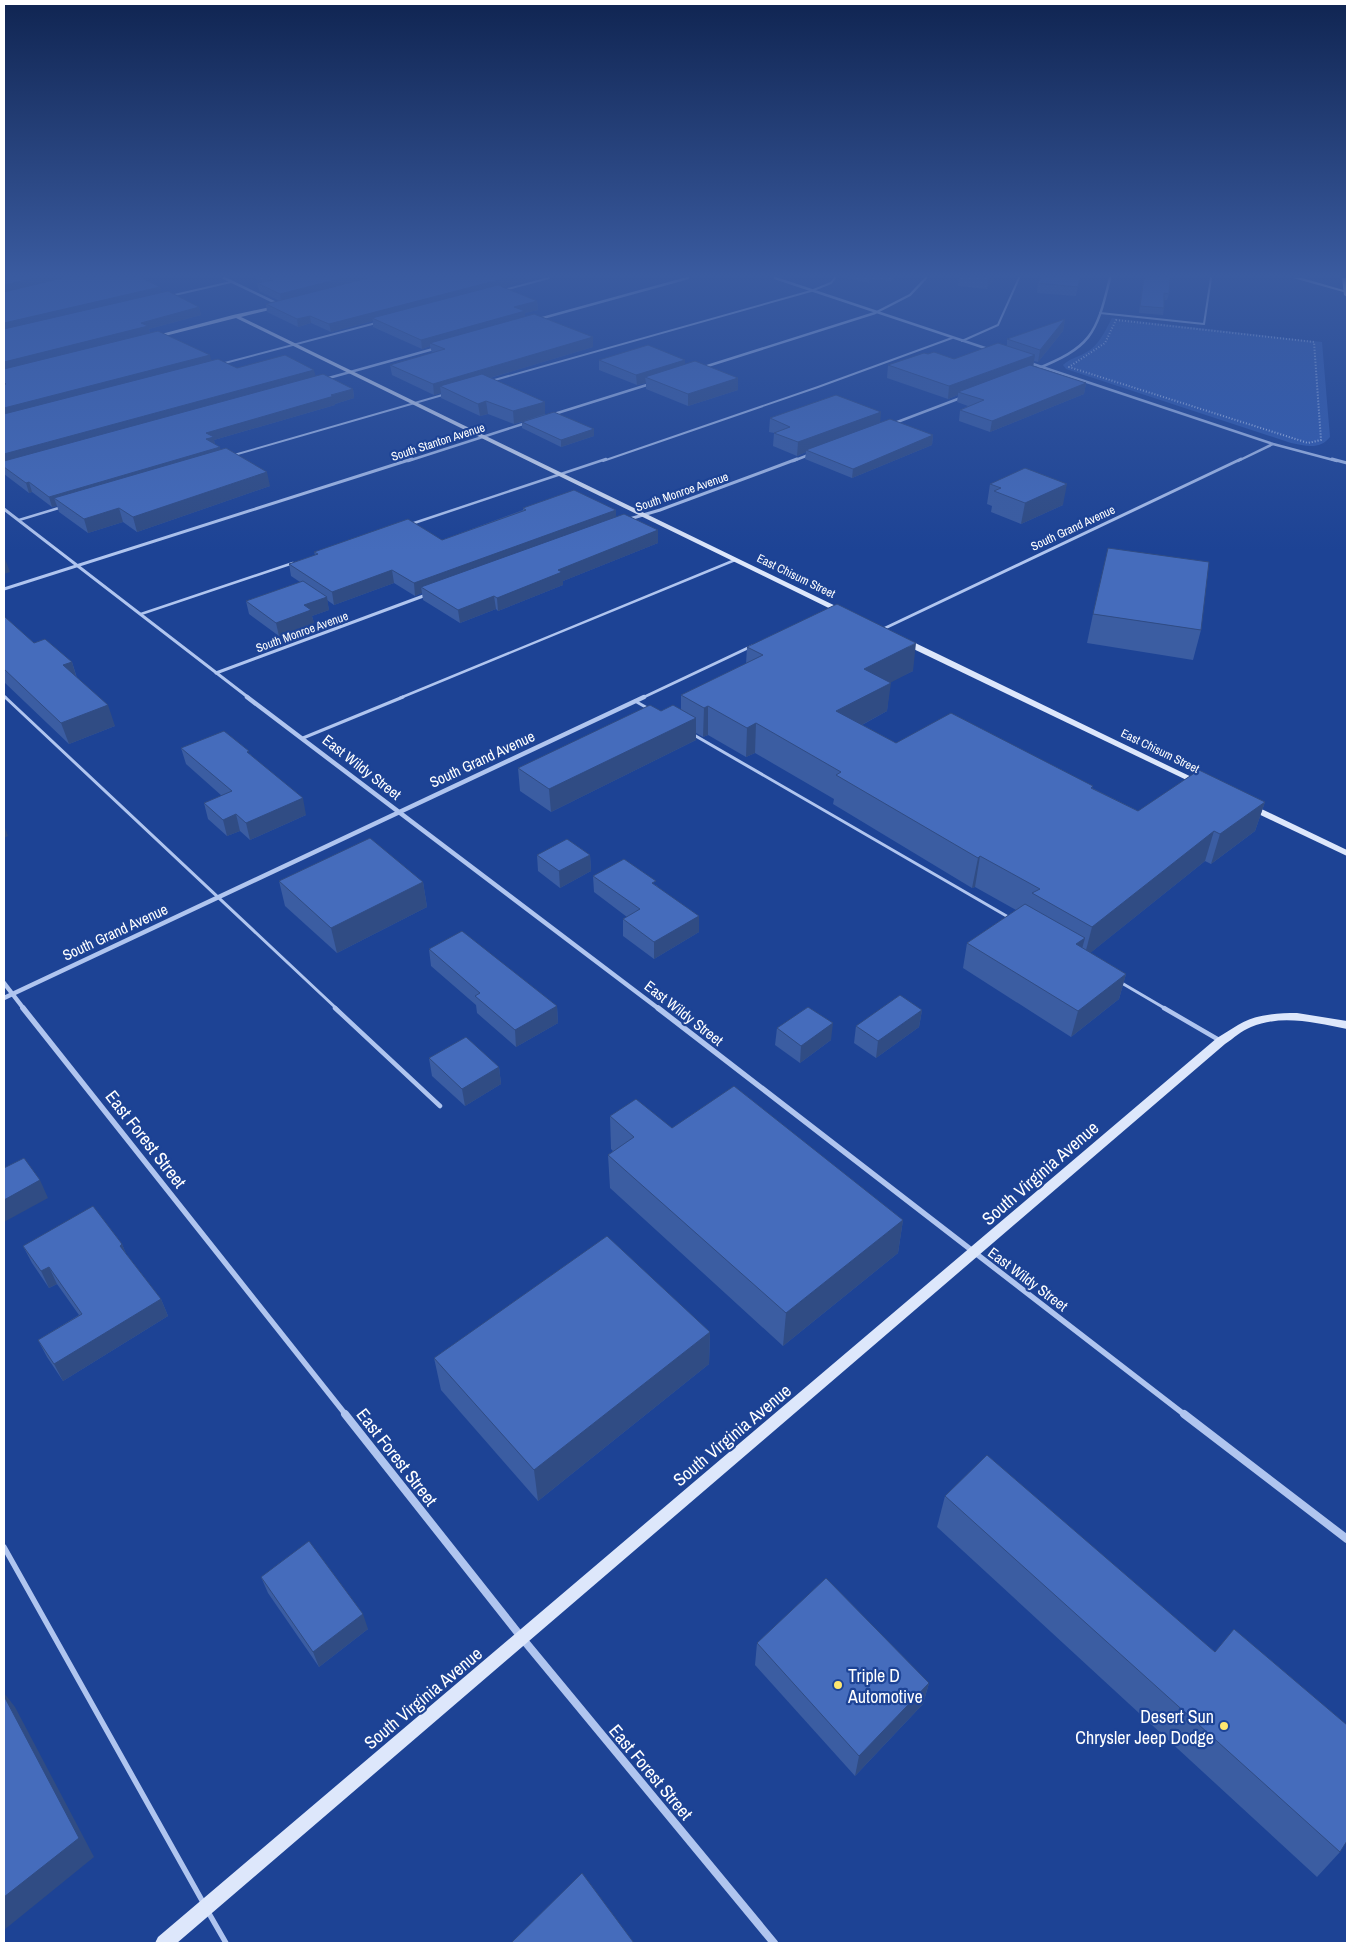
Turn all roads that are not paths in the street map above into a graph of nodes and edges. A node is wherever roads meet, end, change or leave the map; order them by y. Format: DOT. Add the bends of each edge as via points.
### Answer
graph roads {
  1 [pos="343,369"];
  2 [pos="361,369"];
  3 [pos="533,369"];
  4 [pos="870,369"];
  5 [pos="1036,369"];
  6 [pos="1048,369"];
  7 [pos="1033,370"];
  8 [pos="350,372"];
  9 [pos="321,380"];
  10 [pos="490,381"];
  11 [pos="652,384"];
  12 [pos="452,392"];
  13 [pos="968,395"];
  14 [pos="415,403"];
  15 [pos="549,416"];
  16 [pos="531,422"];
  17 [pos="884,426"];
  18 [pos="484,436"];
  19 [pos="1273,444"];
  20 [pos="819,451"];
  21 [pos="229,457"];
  22 [pos="1347,463"];
  23 [pos="561,474"];
  24 [pos="64,506"];
  25 [pos="4,509"];
  26 [pos="643,514"];
  27 [pos="19,520"];
  28 [pos="624,521"];
  29 [pos="402,527"];
  30 [pos="736,559"];
  31 [pos="300,561"];
  32 [pos="78,565"];
  33 [pos="4,589"];
  34 [pos="430,594"];
  35 [pos="834,607"];
  36 [pos="826,611"];
  37 [pos="141,614"];
  38 [pos="850,615"];
  39 [pos="874,626"];
  40 [pos="882,630"];
  41 [pos="890,634"];
  42 [pos="899,638"];
  43 [pos="756,644"];
  44 [pos="216,674"];
  45 [pos="4,696"];
  46 [pos="635,701"];
  47 [pos="652,711"];
  48 [pos="687,731"];
  49 [pos="303,738"];
  50 [pos="1204,784"];
  51 [pos="1240,802"];
  52 [pos="399,812"];
  53 [pos="1347,853"];
  54 [pos="218,898"];
  55 [pos="1014,921"];
  56 [pos="1118,981"];
  57 [pos="4,983"];
  58 [pos="12,994"];
  59 [pos="4,998"];
  60 [pos="1347,1025"];
  61 [pos="1221,1041"];
  62 [pos="440,1106"];
  63 [pos="974,1254"];
  64 [pos="1347,1539"];
  65 [pos="4,1546"];
  66 [pos="522,1638"];
  67 [pos="206,1908"];
  68 [pos="164,1943"];
  69 [pos="226,1943"];
  70 [pos="774,1943"];
  1 -- 8 [label="street, East Chisum Street"];
  2 -- 8 [label="street"];
  3 -- 10 [label="lane"];
  4 -- 23 [label="lane"];
  5 -- 7 [label="street"];
  6 -- 19 [label="street"];
  8 -- 9 [label="street"];
  8 -- 14 [label="street, East Chisum Street"];
  11 -- 15 [label="street"];
  12 -- 14 [label="lane"];
  13 -- 17 [label="street"];
  14 -- 18 [label="street, East Chisum Street"];
  14 -- 21 [label="lane"];
  16 -- 18 [label="street, South Stanton Avenue"];
  18 -- 23 [label="street, East Chisum Street"];
  18 -- 32 [label="street, South Stanton Avenue"];
  19 -- 22 [label="street"];
  19 -- 40 [label="street, South Grand Avenue"];
  20 -- 26 [label="street, South Monroe Avenue"];
  23 -- 26 [label="street, East Chisum Street"];
  23 -- 29 [label="lane"];
  24 -- 27 [label="lane"];
  25 -- 27 [label="street, East Wildy Street"];
  26 -- 28 [label="street, South Monroe Avenue"];
  26 -- 30 [label="street, East Chisum Street"];
  27 -- 32 [label="street, East Wildy Street"];
  30 -- 35 [label="street, East Chisum Street"];
  30 -- 49 [label="lane"];
  31 -- 37 [label="lane"];
  32 -- 33 [label="street, South Stanton Avenue"];
  32 -- 37 [label="street, East Wildy Street"];
  34 -- 44 [label="street, South Monroe Avenue"];
  35 -- 36 [label="street"];
  35 -- 38 [label="street, East Chisum Street"];
  37 -- 44 [label="street, East Wildy Street"];
  39 -- 40 [label="street"];
  40 -- 41 [label="street"];
  42 -- 50 [label="street, East Chisum Street"];
  43 -- 46 [label="street, South Grand Avenue"];
  44 -- 49 [label="street, East Wildy Street"];
  45 -- 54 [label="lane"];
  46 -- 47 [label="lane"];
  46 -- 52 [label="street, South Grand Avenue"];
  48 -- 55 [label="lane"];
  49 -- 52 [label="street, East Wildy Street"];
  51 -- 53 [label="street"];
  52 -- 54 [label="street, South Grand Avenue"];
  52 -- 63 [label="street, East Wildy Street" via="653,1004"];
  54 -- 58 [label="street, South Grand Avenue"];
  54 -- 62 [label="lane"];
  56 -- 61 [label="lane"];
  57 -- 58 [label="street, East Forest Street"];
  58 -- 59 [label="street, South Grand Avenue"];
  58 -- 66 [label="street, East Forest Street"];
  60 -- 61 [label="street, South Virginia Avenue" via="1308,1018 1269,1018 1247,1024"];
  61 -- 63 [label="street, South Virginia Avenue"];
  63 -- 64 [label="street, East Wildy Street"];
  63 -- 66 [label="street, South Virginia Avenue"];
  65 -- 67 [label="lane"];
  66 -- 67 [label="street, South Virginia Avenue"];
  66 -- 70 [label="street, East Forest Street"];
  67 -- 68 [label="street, South Virginia Avenue"];
  67 -- 69 [label="lane"];
}
